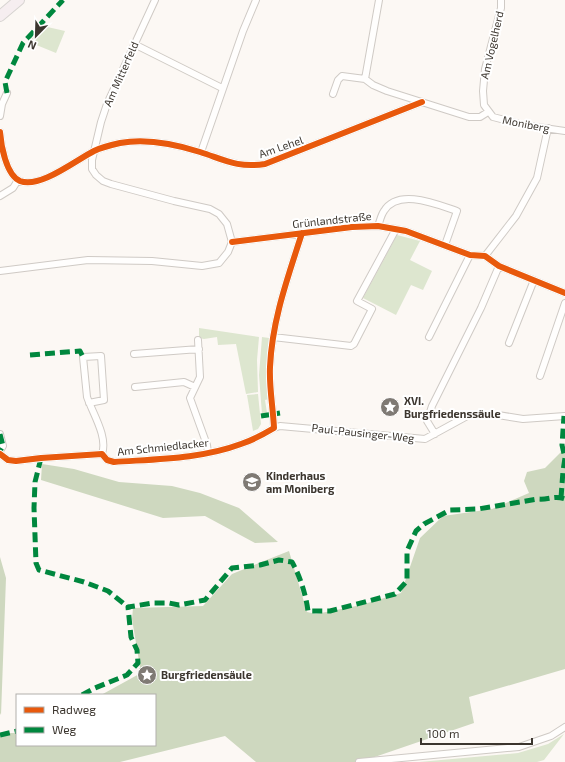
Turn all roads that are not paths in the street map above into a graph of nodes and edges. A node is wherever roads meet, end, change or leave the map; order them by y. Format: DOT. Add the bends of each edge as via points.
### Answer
graph roads {
  1 [pos="19,0"];
  2 [pos="155,0"];
  3 [pos="256,0"];
  4 [pos="379,0"];
  5 [pos="501,0"];
  6 [pos="0,16"];
  7 [pos="134,44"];
  8 [pos="365,79"];
  9 [pos="222,88"];
  10 [pos="7,92"];
  11 [pos="333,94"];
  12 [pos="422,102"];
  13 [pos="488,112"];
  14 [pos="0,116"];
  15 [pos="548,128"];
  16 [pos="565,131"];
  17 [pos="0,132"];
  18 [pos="95,150"];
  19 [pos="200,152"];
  20 [pos="18,180"];
  21 [pos="0,196"];
  22 [pos="378,226"];
  23 [pos="396,229"];
  24 [pos="302,233"];
  25 [pos="232,242"];
  26 [pos="445,245"];
  27 [pos="470,255"];
  28 [pos="485,256"];
  29 [pos="499,266"];
  30 [pos="0,271"];
  31 [pos="534,280"];
  32 [pos="565,293"];
  33 [pos="565,304"];
  34 [pos="273,338"];
  35 [pos="429,338"];
  36 [pos="198,340"];
  37 [pos="509,343"];
  38 [pos="198,349"];
  39 [pos="134,354"];
  40 [pos="540,376"];
  41 [pos="135,387"];
  42 [pos="195,387"];
  43 [pos="89,403"];
  44 [pos="565,416"];
  45 [pos="274,428"];
  46 [pos="0,434"];
  47 [pos="435,434"];
  48 [pos="0,452"];
  49 [pos="208,453"];
  50 [pos="102,454"];
  51 [pos="565,728"];
  52 [pos="359,762"];
  1 -- 6 [label="main road"];
  2 -- 7 [label="street, Am Mitterfeld"];
  3 -- 9 [label="street"];
  4 -- 8 [label="street"];
  5 -- 13 [label="street, Am Vogelherd" via="485,69 483,91 484,105"];
  7 -- 9 [label="street"];
  7 -- 18 [label="street, Am Mitterfeld" via="107,104"];
  8 -- 11 [label="street" via="342,76"];
  8 -- 12 [label="street" via="387,91"];
  9 -- 19 [label="street"];
  10 -- 14 [label="street"];
  12 -- 13 [label="street" via="469,117 480,117"];
  12 -- 19 [label="street, Am Lehel" via="265,164 236,165"];
  13 -- 15 [label="street, Moniberg" via="493,117"];
  15 -- 16 [label="street, Moniberg"];
  15 -- 28 [label="street" via="537,178 516,216"];
  17 -- 20 [label="street" via="5,159 11,173"];
  18 -- 19 [label="street, Am Lehel" via="141,141 172,144"];
  18 -- 20 [label="street, Am Lehel" via="45,179 24,182"];
  18 -- 25 [label="street" via="92,169 103,181 210,209 219,214 227,224"];
  20 -- 21 [label="street" via="13,188"];
  22 -- 23 [label="street, Grünlandstraße"];
  22 -- 24 [label="street, Grünlandstraße"];
  22 -- 26 [label="street" via="384,211 398,199 412,198 444,206 457,211"];
  23 -- 26 [label="street, Grünlandstraße"];
  23 -- 34 [label="street" via="357,301 372,309 354,344 350,346"];
  24 -- 25 [label="street, Grünlandstraße"];
  24 -- 34 [label="street" via="278,309"];
  25 -- 30 [label="street" via="228,252 219,262 202,266 152,261 88,260"];
  26 -- 27 [label="street, Grünlandstraße"];
  27 -- 28 [label="street, Grünlandstraße"];
  27 -- 35 [label="street"];
  28 -- 29 [label="street"];
  29 -- 31 [label="street"];
  29 -- 47 [label="street" via="432,406 427,421"];
  31 -- 32 [label="street"];
  31 -- 37 [label="street"];
  33 -- 40 [label="street"];
  34 -- 45 [label="street" via="270,381"];
  36 -- 38 [label="street, Am Schmiedlacker"];
  38 -- 39 [label="street"];
  38 -- 42 [label="street, Am Schmiedlacker" via="200,377"];
  41 -- 42 [label="street" via="184,382"];
  42 -- 49 [label="street, Am Schmiedlacker" via="190,398"];
  43 -- 43 [label="street, Am Schmiedlacker" via="83,357 101,356 104,400"];
  43 -- 50 [label="street, Am Schmiedlacker" via="104,441"];
  44 -- 47 [label="street, Paul-Pausinger-Weg" via="523,419 498,415 469,416"];
  45 -- 47 [label="street, Paul-Pausinger-Weg" via="280,426 425,439"];
  45 -- 49 [label="street, Am Schmiedlacker" via="241,444"];
  46 -- 48 [label="street, Am Schmiedlacker" via="3,446"];
  48 -- 50 [label="street, Am Schmiedlacker" via="8,460 16,461"];
  49 -- 50 [label="street, Am Schmiedlacker" via="114,462 107,460"];
  51 -- 52 [label="street" via="551,736 519,747"];
}
